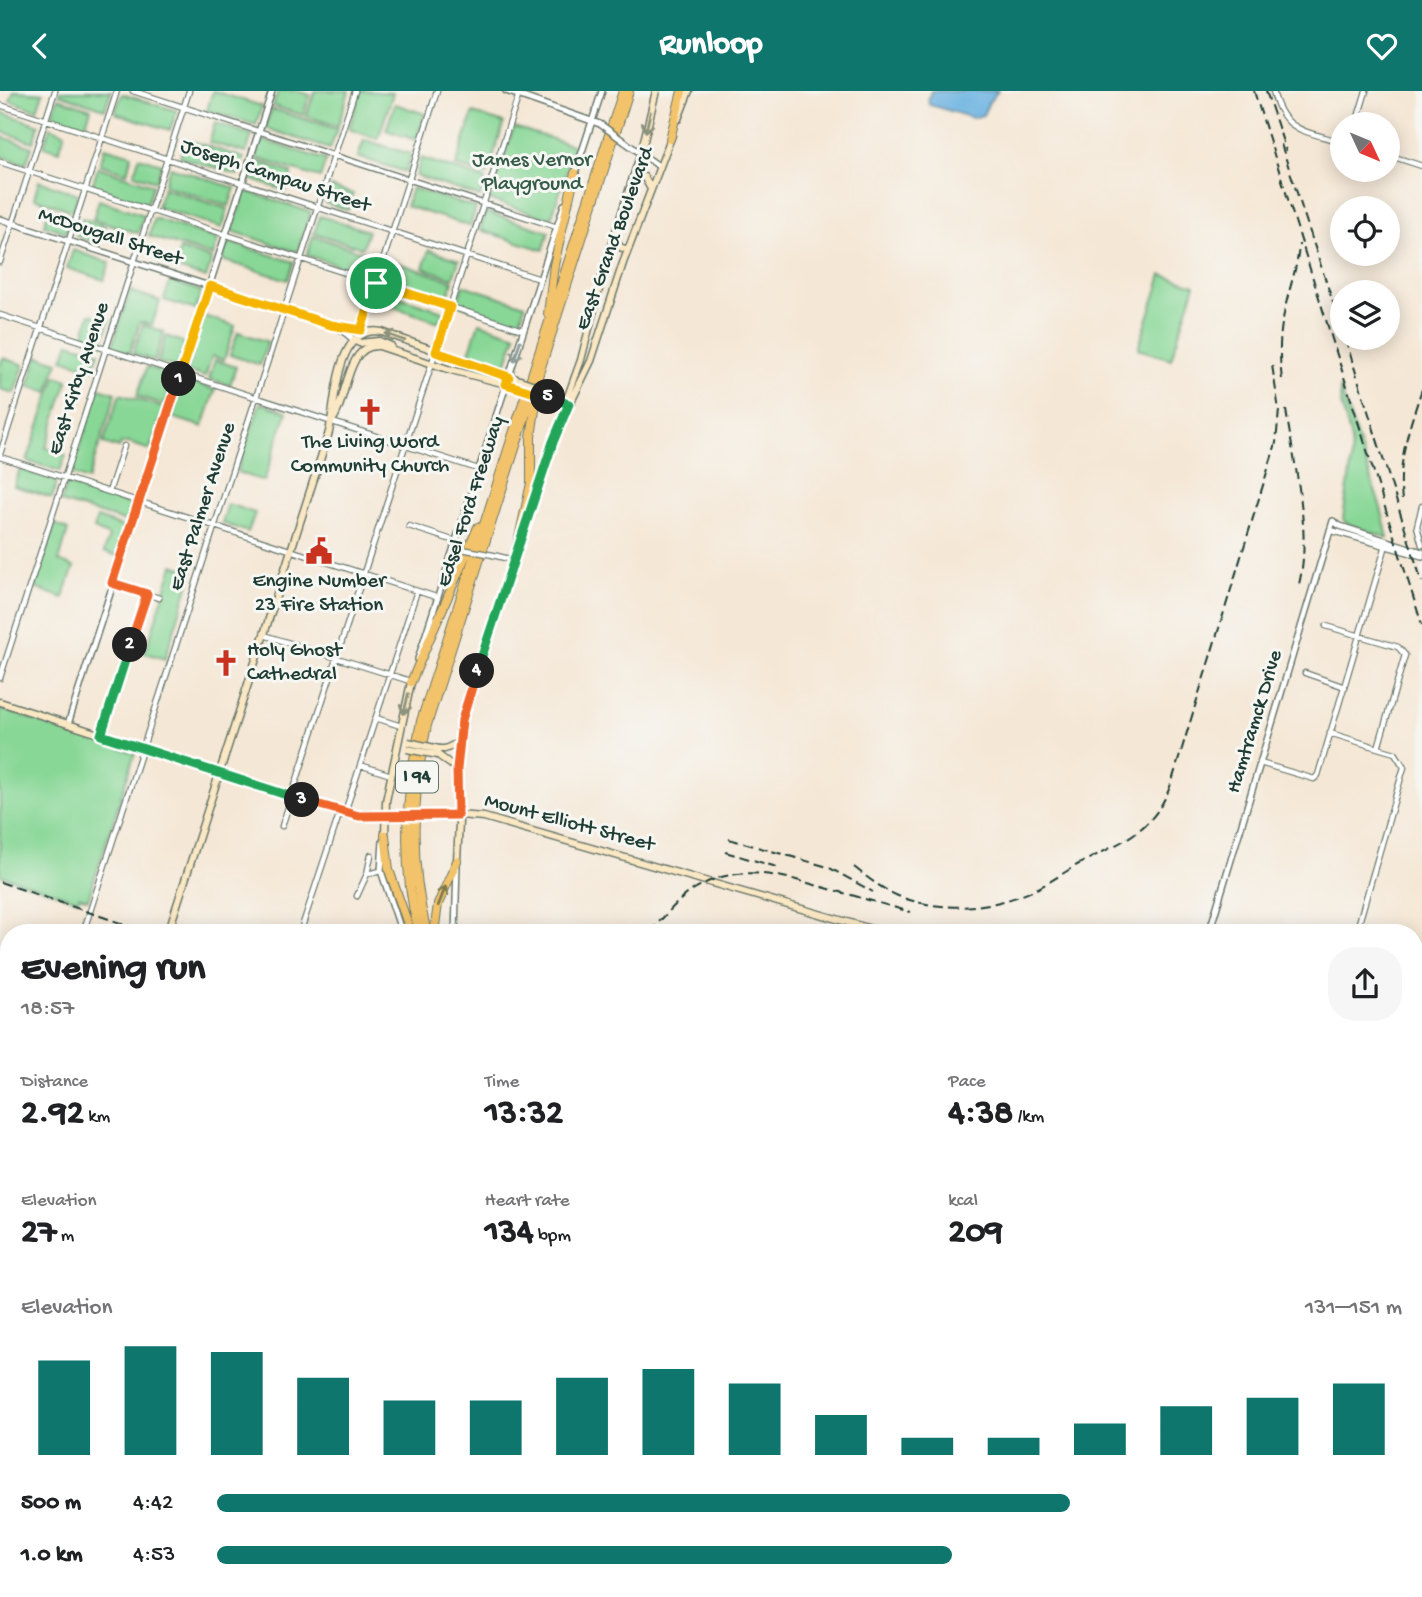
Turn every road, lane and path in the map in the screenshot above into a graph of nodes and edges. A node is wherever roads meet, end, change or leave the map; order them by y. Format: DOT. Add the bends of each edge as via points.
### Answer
graph roads {
  1 [pos="55,91"];
  2 [pos="117,91"];
  3 [pos="133,91"];
  4 [pos="190,91"];
  5 [pos="272,91"];
  6 [pos="355,91"];
  7 [pos="438,91"];
  8 [pos="506,91"];
  9 [pos="602,91"];
  10 [pos="623,91"];
  11 [pos="629,91"];
  12 [pos="656,91"];
  13 [pos="682,91"];
  14 [pos="689,91"];
  15 [pos="1273,91"];
  16 [pos="1366,91"];
  17 [pos="519,93"];
  18 [pos="0,105"];
  19 [pos="184,107"];
  20 [pos="1360,112"];
  21 [pos="46,120"];
  22 [pos="592,120"];
  23 [pos="259,131"];
  24 [pos="102,138"];
  25 [pos="1330,138"];
  26 [pos="670,139"];
  27 [pos="641,153"];
  28 [pos="334,156"];
  29 [pos="167,159"];
  30 [pos="1400,159"];
  31 [pos="0,162"];
  32 [pos="1422,166"];
  33 [pos="660,167"];
  34 [pos="29,171"];
  35 [pos="575,173"];
  36 [pos="633,177"];
  37 [pos="409,180"];
  38 [pos="242,183"];
  39 [pos="85,189"];
  40 [pos="652,190"];
  41 [pos="483,204"];
  42 [pos="317,207"];
  43 [pos="151,211"];
  44 [pos="0,219"];
  45 [pos="12,223"];
  46 [pos="557,227"];
  47 [pos="392,232"];
  48 [pos="226,235"];
  49 [pos="614,238"];
  50 [pos="69,241"];
  51 [pos="628,250"];
  52 [pos="467,255"];
  53 [pos="301,258"];
  54 [pos="0,262"];
  55 [pos="134,262"];
  56 [pos="604,272"];
  57 [pos="618,278"];
  58 [pos="540,279"];
  59 [pos="376,283"];
  60 [pos="210,286"];
  61 [pos="450,307"];
  62 [pos="284,310"];
  63 [pos="0,315"];
  64 [pos="548,323"];
  65 [pos="331,325"];
  66 [pos="40,328"];
  67 [pos="361,330"];
  68 [pos="523,330"];
  69 [pos="372,331"];
  70 [pos="354,340"];
  71 [pos="106,349"];
  72 [pos="436,352"];
  73 [pos="404,353"];
  74 [pos="344,358"];
  75 [pos="354,363"];
  76 [pos="432,364"];
  77 [pos="181,373"];
  78 [pos="539,375"];
  79 [pos="507,380"];
  80 [pos="256,398"];
  81 [pos="570,399"];
  82 [pos="331,422"];
  83 [pos="124,446"];
  84 [pos="405,446"];
  85 [pos="0,455"];
  86 [pos="478,469"];
  87 [pos="502,472"];
  88 [pos="65,478"];
  89 [pos="109,492"];
  90 [pos="139,502"];
  91 [pos="1422,506"];
  92 [pos="215,526"];
  93 [pos="409,526"];
  94 [pos="1330,530"];
  95 [pos="455,541"];
  96 [pos="1386,544"];
  97 [pos="1422,545"];
  98 [pos="452,549"];
  99 [pos="291,551"];
  100 [pos="1422,554"];
  101 [pos="515,556"];
  102 [pos="364,574"];
  103 [pos="112,583"];
  104 [pos="417,591"];
  105 [pos="147,594"];
  106 [pos="436,597"];
  107 [pos="159,598"];
  108 [pos="1326,626"];
  109 [pos="264,635"];
  110 [pos="1360,635"];
  111 [pos="337,658"];
  112 [pos="1305,673"];
  113 [pos="390,675"];
  114 [pos="0,678"];
  115 [pos="411,682"];
  116 [pos="1345,687"];
  117 [pos="0,702"];
  118 [pos="376,718"];
  119 [pos="68,724"];
  120 [pos="401,727"];
  121 [pos="1331,733"];
  122 [pos="101,735"];
  123 [pos="460,743"];
  124 [pos="407,745"];
  125 [pos="143,748"];
  126 [pos="1378,748"];
  127 [pos="395,752"];
  128 [pos="439,752"];
  129 [pos="1260,763"];
  130 [pos="360,765"];
  131 [pos="457,769"];
  132 [pos="219,773"];
  133 [pos="391,775"];
  134 [pos="292,797"];
  135 [pos="342,813"];
  136 [pos="458,815"];
  137 [pos="386,817"];
  138 [pos="282,826"];
  139 [pos="384,835"];
  140 [pos="371,855"];
  141 [pos="457,861"];
  142 [pos="381,871"];
  143 [pos="367,874"];
  144 [pos="358,896"];
  145 [pos="86,924"];
  146 [pos="172,924"];
  147 [pos="303,924"];
  148 [pos="399,924"];
  149 [pos="408,924"];
  150 [pos="417,924"];
  151 [pos="425,924"];
  152 [pos="435,924"];
  153 [pos="455,924"];
  154 [pos="854,924"];
  155 [pos="1212,924"];
  156 [pos="1359,924"];
  1 -- 21 [label="street"];
  2 -- 24 [label="street"];
  3 -- 19 [label="street"];
  4 -- 19 [label="street, East Kirby Avenue"];
  5 -- 23 [label="street"];
  6 -- 28 [label="street, East Palmer Avenue"];
  7 -- 37 [label="street"];
  8 -- 17 [label="street"];
  9 -- 22 [label="street"];
  10 -- 64 [label="highway, Edsel Ford Freeway / I 94"];
  11 -- 78 [label="highway, Edsel Ford Freeway / I 94"];
  12 -- 27 [label="main road, East Grand Boulevard, one-way"];
  13 -- 26 [label="highway"];
  14 -- 26 [label="main road, East Grand Boulevard"];
  15 -- 25 [label="street" via="1277,108 1288,122"];
  16 -- 20 [label="street"];
  17 -- 22 [label="street"];
  17 -- 41 [label="street"];
  18 -- 21 [label="street, Joseph Campau Street"];
  19 -- 23 [label="street"];
  19 -- 29 [label="street, East Kirby Avenue"];
  21 -- 24 [label="street, Joseph Campau Street"];
  21 -- 34 [label="street"];
  22 -- 27 [label="street, bridge"];
  22 -- 35 [label="street"];
  23 -- 28 [label="street"];
  23 -- 38 [label="street"];
  24 -- 29 [label="street, Joseph Campau Street"];
  24 -- 39 [label="street"];
  26 -- 33 [label="main road, East Grand Boulevard"];
  27 -- 33 [label="street"];
  27 -- 36 [label="main road, East Grand Boulevard"];
  28 -- 37 [label="street"];
  28 -- 42 [label="street, East Palmer Avenue"];
  29 -- 38 [label="street, Joseph Campau Street"];
  29 -- 43 [label="street, East Kirby Avenue"];
  30 -- 32 [label="street"];
  31 -- 34 [label="street"];
  33 -- 40 [label="main road, East Grand Boulevard"];
  34 -- 39 [label="street"];
  34 -- 45 [label="street"];
  35 -- 46 [label="street"];
  35 -- 64 [label="highway" via="554,265"];
  36 -- 40 [label="main road" via="646,178"];
  36 -- 49 [label="main road, East Grand Boulevard"];
  37 -- 41 [label="street"];
  37 -- 47 [label="street"];
  38 -- 42 [label="street, Joseph Campau Street"];
  38 -- 48 [label="street"];
  39 -- 43 [label="street"];
  39 -- 50 [label="street"];
  40 -- 51 [label="main road, East Grand Boulevard"];
  41 -- 46 [label="street"];
  41 -- 52 [label="street"];
  42 -- 47 [label="street, Joseph Campau Street"];
  42 -- 53 [label="street, East Palmer Avenue"];
  43 -- 48 [label="street"];
  43 -- 55 [label="street, East Kirby Avenue"];
  44 -- 45 [label="street, McDougall Street"];
  45 -- 50 [label="street, McDougall Street"];
  45 -- 54 [label="street"];
  46 -- 58 [label="street"];
  47 -- 52 [label="street, Joseph Campau Street"];
  47 -- 59 [label="street"];
  48 -- 53 [label="street"];
  48 -- 60 [label="street"];
  49 -- 51 [label="main road"];
  49 -- 56 [label="main road, East Grand Boulevard"];
  50 -- 55 [label="street, McDougall Street"];
  50 -- 66 [label="street"];
  51 -- 57 [label="main road, East Grand Boulevard"];
  52 -- 58 [label="street, Joseph Campau Street"];
  52 -- 61 [label="street"];
  53 -- 59 [label="street"];
  53 -- 62 [label="street, East Palmer Avenue"];
  55 -- 60 [label="street, McDougall Street"];
  55 -- 71 [label="street, East Kirby Avenue"];
  56 -- 57 [label="main road" via="613,271"];
  56 -- 81 [label="main road, East Grand Boulevard"];
  57 -- 81 [label="main road, East Grand Boulevard" via="591,361"];
  58 -- 68 [label="street"];
  59 -- 61 [label="street"];
  59 -- 67 [label="street"];
  60 -- 62 [label="street, McDougall Street"];
  60 -- 77 [label="street"];
  61 -- 68 [label="street"];
  61 -- 72 [label="street"];
  62 -- 65 [label="street, McDougall Street"];
  62 -- 80 [label="street, East Palmer Avenue"];
  63 -- 66 [label="street"];
  64 -- 87 [label="highway, Edsel Ford Freeway / I 94"];
  65 -- 67 [label="street, McDougall Street"];
  65 -- 70 [label="street, McDougall Street"];
  66 -- 71 [label="street"];
  66 -- 85 [label="street"];
  67 -- 69 [label="street, McDougall Street"];
  68 -- 79 [label="street, one-way"];
  69 -- 70 [label="main road"];
  72 -- 69 [label="main road, one-way"];
  70 -- 73 [label="main road" via="379,341"];
  70 -- 74 [label="main road"];
  71 -- 77 [label="street"];
  71 -- 88 [label="street, East Kirby Avenue"];
  72 -- 76 [label="street"];
  72 -- 79 [label="main road"];
  73 -- 75 [label="main road" via="371,346 361,351"];
  73 -- 76 [label="main road"];
  74 -- 75 [label="main road" via="350,357"];
  74 -- 82 [label="main road"];
  75 -- 82 [label="main road"];
  76 -- 79 [label="main road"];
  76 -- 84 [label="street"];
  77 -- 80 [label="street"];
  77 -- 90 [label="street"];
  78 -- 101 [label="highway" via="531,483"];
  78 -- 151 [label="highway, Edsel Ford Freeway / I 94" via="442,674 419,765 414,842"];
  79 -- 81 [label="main road, bridge"];
  79 -- 86 [label="street"];
  80 -- 82 [label="street"];
  80 -- 92 [label="street, East Palmer Avenue"];
  81 -- 101 [label="street"];
  82 -- 84 [label="street"];
  82 -- 99 [label="main road"];
  83 -- 89 [label="street"];
  84 -- 86 [label="street"];
  84 -- 102 [label="street"];
  85 -- 88 [label="street"];
  86 -- 95 [label="street"];
  87 -- 115 [label="highway"];
  87 -- 150 [label="highway, Edsel Ford Freeway / I 94" via="426,701 413,761 407,842"];
  88 -- 89 [label="street"];
  88 -- 114 [label="street, East Kirby Avenue"];
  89 -- 90 [label="street"];
  90 -- 92 [label="street"];
  90 -- 103 [label="street"];
  91 -- 97 [label="street" via="1417,526"];
  92 -- 99 [label="street"];
  92 -- 125 [label="street, East Palmer Avenue"];
  93 -- 95 [label="street"];
  94 -- 96 [label="street"];
  94 -- 96 [label="street, Hamtramck Drive" via="1333,521"];
  94 -- 129 [label="street, Hamtramck Drive"];
  95 -- 98 [label="street"];
  96 -- 100 [label="street"];
  96 -- 110 [label="street"];
  98 -- 101 [label="street, bridge"];
  98 -- 106 [label="street"];
  99 -- 102 [label="street"];
  99 -- 109 [label="main road"];
  101 -- 123 [label="main road" via="471,689"];
  102 -- 104 [label="street"];
  102 -- 111 [label="street"];
  103 -- 105 [label="street"];
  103 -- 119 [label="street"];
  104 -- 106 [label="street"];
  104 -- 113 [label="street"];
  105 -- 107 [label="street"];
  105 -- 122 [label="street"];
  106 -- 115 [label="street"];
  108 -- 110 [label="street"];
  109 -- 111 [label="street"];
  109 -- 132 [label="main road"];
  110 -- 116 [label="street"];
  110 -- 126 [label="street" via="1401,648 1405,655"];
  111 -- 113 [label="street"];
  111 -- 134 [label="street"];
  112 -- 116 [label="street"];
  113 -- 115 [label="street"];
  113 -- 118 [label="street"];
  115 -- 120 [label="main road, one-way"];
  116 -- 121 [label="street"];
  117 -- 119 [label="main road, Mount Elliott Street"];
  118 -- 120 [label="street"];
  118 -- 130 [label="street"];
  119 -- 122 [label="main road, Mount Elliott Street"];
  120 -- 124 [label="main road"];
  120 -- 127 [label="main road"];
  121 -- 126 [label="street"];
  121 -- 129 [label="street" via="1314,779"];
  122 -- 125 [label="main road, Mount Elliott Street"];
  123 -- 128 [label="main road"];
  123 -- 131 [label="main road"];
  124 -- 127 [label="main road"];
  124 -- 128 [label="main road, bridge"];
  125 -- 132 [label="main road, Mount Elliott Street"];
  125 -- 145 [label="street, East Palmer Avenue"];
  126 -- 156 [label="street" via="1395,753 1404,767"];
  127 -- 133 [label="main road"];
  128 -- 131 [label="main road"];
  129 -- 155 [label="street, Hamtramck Drive"];
  130 -- 133 [label="street"];
  130 -- 135 [label="street"];
  131 -- 136 [label="main road"];
  132 -- 134 [label="main road, Mount Elliott Street"];
  132 -- 146 [label="main road"];
  133 -- 137 [label="main road"];
  134 -- 135 [label="main road, Mount Elliott Street"];
  134 -- 138 [label="street"];
  135 -- 137 [label="main road, Mount Elliott Street"];
  135 -- 147 [label="street"];
  136 -- 137 [label="main road, Mount Elliott Street, bridge"];
  136 -- 141 [label="main road"];
  136 -- 154 [label="main road, Mount Elliott Street" via="484,817"];
  137 -- 139 [label="main road"];
  139 -- 142 [label="street"];
  139 -- 149 [label="highway" via="389,870"];
  140 -- 143 [label="street"];
  152 -- 141 [label="highway, one-way" via="438,904"];
  141 -- 153 [label="street"];
  142 -- 143 [label="street"];
  142 -- 148 [label="street"];
  143 -- 144 [label="street"];
}
